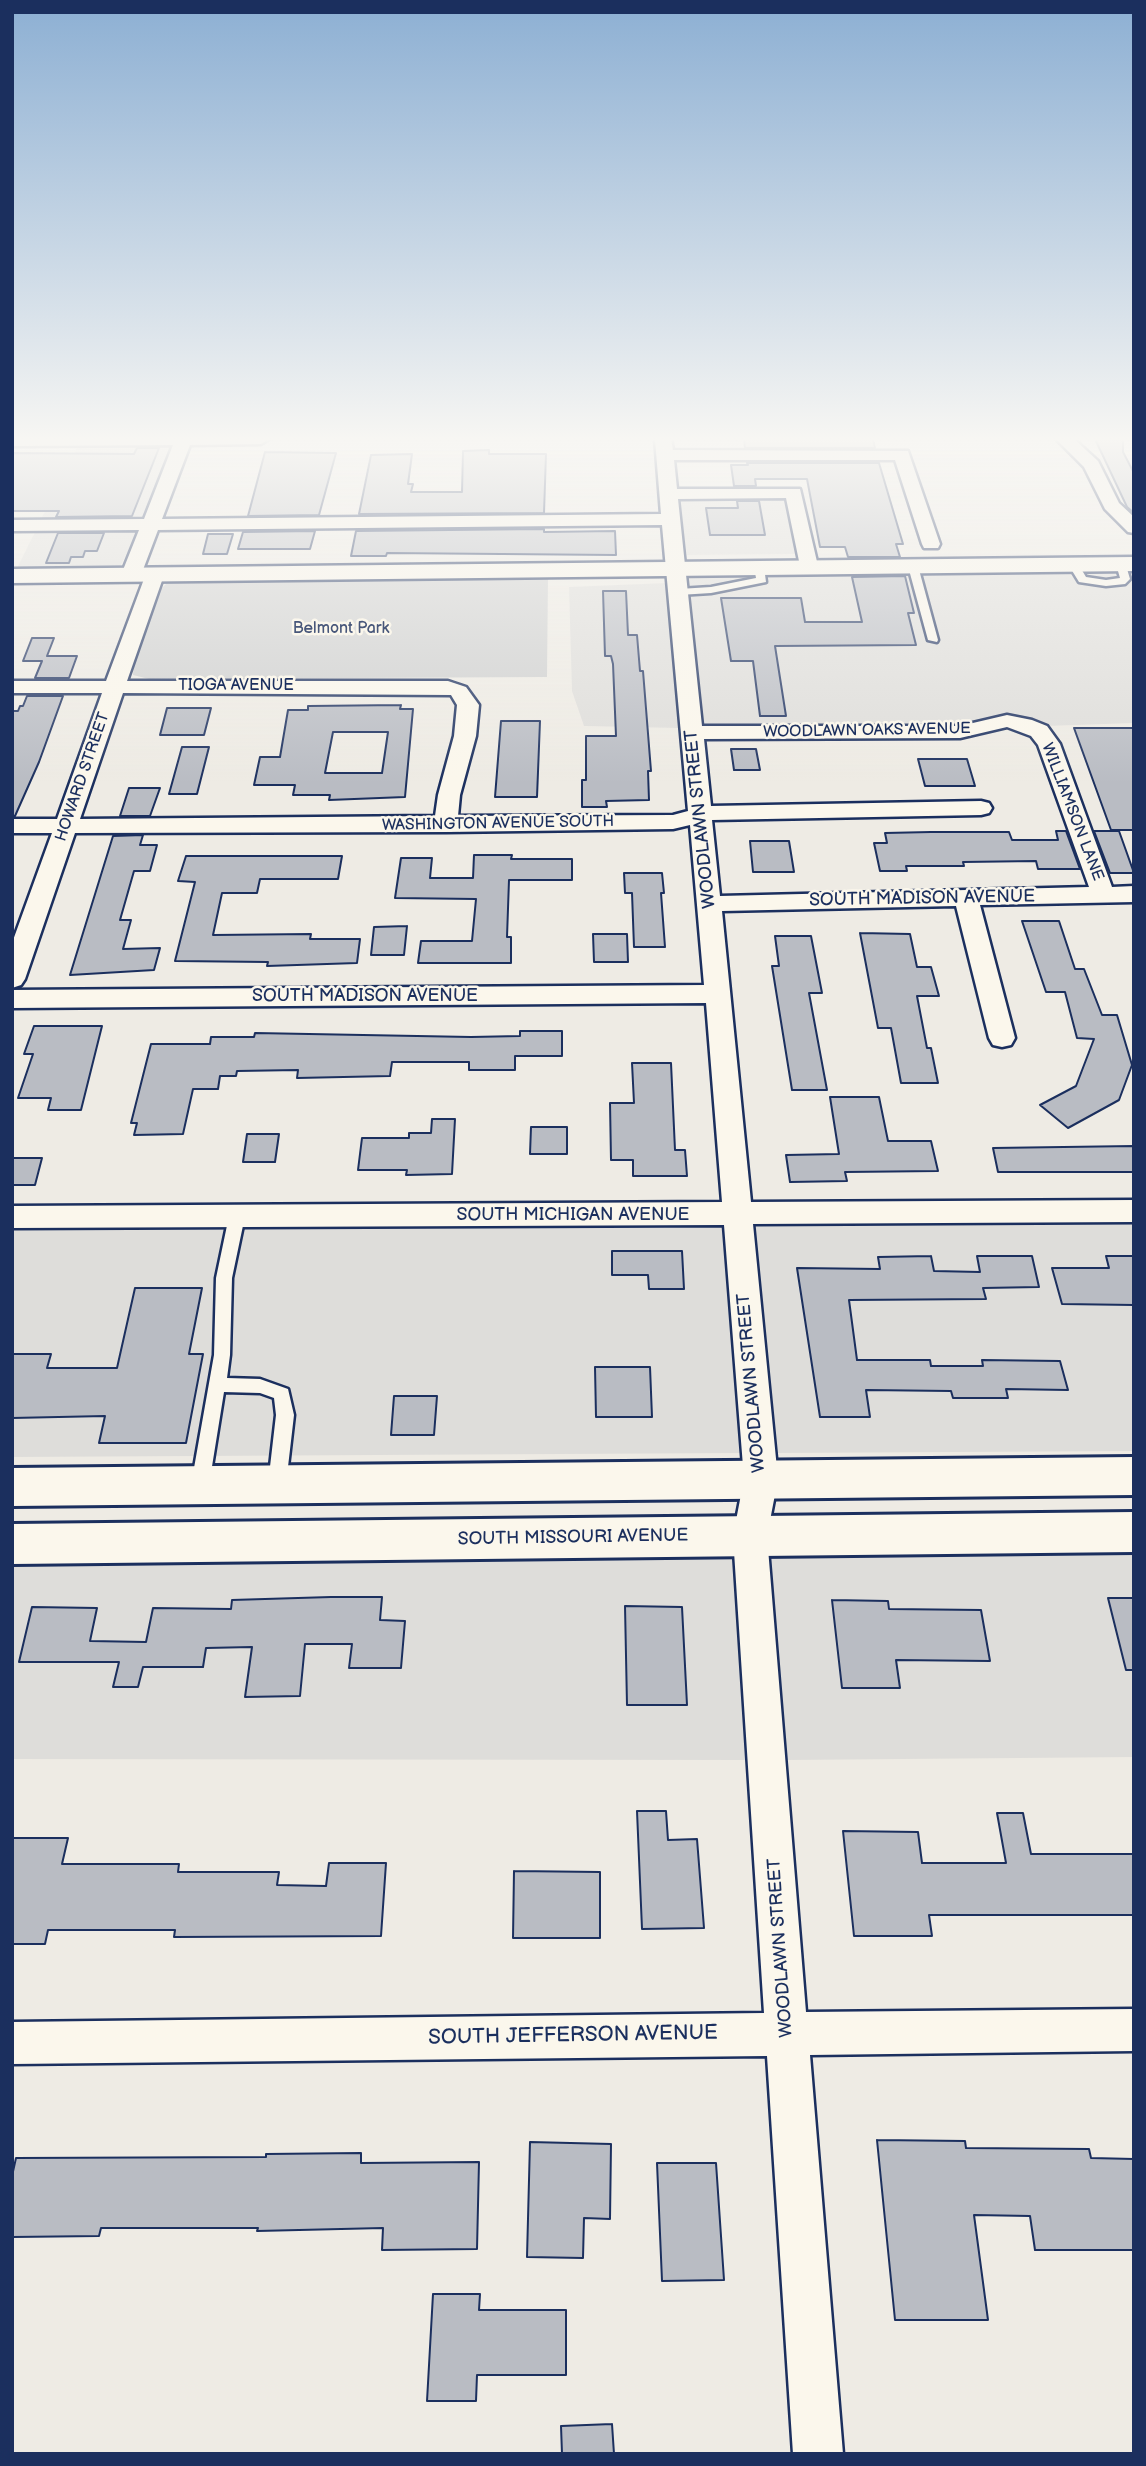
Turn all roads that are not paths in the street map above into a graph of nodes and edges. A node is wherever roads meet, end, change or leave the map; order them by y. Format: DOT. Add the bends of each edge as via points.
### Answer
graph roads {
  1 [pos="146,554"];
  2 [pos="675,554"];
  3 [pos="807,554"];
  4 [pos="1128,564"];
  5 [pos="809,566"];
  6 [pos="913,566"];
  7 [pos="143,575"];
  8 [pos="12,576"];
  9 [pos="678,581"];
  10 [pos="933,640"];
  11 [pos="12,687"];
  12 [pos="115,687"];
  13 [pos="1039,731"];
  14 [pos="692,733"];
  15 [pos="981,808"];
  16 [pos="699,815"];
  17 [pos="446,825"];
  18 [pos="12,826"];
  19 [pos="66,826"];
  20 [pos="1103,894"];
  21 [pos="1134,894"];
  22 [pos="966,898"];
  23 [pos="709,904"];
  24 [pos="12,979"];
  25 [pos="718,994"];
  26 [pos="12,999"];
  27 [pos="1002,1038"];
  28 [pos="1134,1211"];
  29 [pos="738,1215"];
  30 [pos="237,1216"];
  31 [pos="12,1217"];
  32 [pos="217,1385"];
  33 [pos="1134,1476"];
  34 [pos="761,1479"];
  35 [pos="277,1484"];
  36 [pos="200,1485"];
  37 [pos="12,1487"];
  38 [pos="1134,1532"];
  39 [pos="750,1536"];
  40 [pos="12,1544"];
  41 [pos="1134,2030"];
  42 [pos="788,2033"];
  43 [pos="12,2043"];
  44 [pos="818,2454"];
  1 -- 7 [label="street, HOWARD STREET"];
  2 -- 9 [label="street, WOODLAWN STREET"];
  3 -- 5 [label="street"];
  4 -- 6 [label="street"];
  5 -- 6 [label="street"];
  5 -- 9 [label="street" via="759,567"];
  6 -- 10 [label="lane"];
  7 -- 8 [label="street"];
  7 -- 9 [label="street"];
  7 -- 12 [label="street, HOWARD STREET"];
  9 -- 14 [label="street, WOODLAWN STREET"];
  11 -- 12 [label="street, TIOGA AVENUE"];
  12 -- 17 [label="street, TIOGA AVENUE" via="432,686 459,691 468,705 465,736 449,794"];
  12 -- 19 [label="street, HOWARD STREET"];
  13 -- 14 [label="street, WOODLAWN OAKS AVENUE" via="1007,721 960,732"];
  13 -- 20 [label="street, WILLIAMSON LANE" via="1049,744"];
  14 -- 16 [label="street, WOODLAWN STREET"];
  15 -- 16 [label="street, WASHINGTON AVENUE SOUTH" via="719,811"];
  16 -- 17 [label="street, WASHINGTON AVENUE SOUTH" via="673,822"];
  16 -- 23 [label="street, WOODLAWN STREET"];
  17 -- 19 [label="street, WASHINGTON AVENUE SOUTH"];
  18 -- 19 [label="street, WASHINGTON AVENUE SOUTH"];
  19 -- 24 [label="street, HOWARD STREET"];
  20 -- 21 [label="street, SOUTH MADISON AVENUE"];
  20 -- 22 [label="street, SOUTH MADISON AVENUE"];
  22 -- 23 [label="street, SOUTH MADISON AVENUE"];
  22 -- 27 [label="street"];
  23 -- 25 [label="street, WOODLAWN STREET"];
  25 -- 26 [label="street, SOUTH MADISON AVENUE"];
  25 -- 29 [label="street, WOODLAWN STREET"];
  28 -- 29 [label="street, SOUTH MICHIGAN AVENUE"];
  29 -- 30 [label="street, SOUTH MICHIGAN AVENUE"];
  29 -- 34 [label="street, WOODLAWN STREET"];
  30 -- 31 [label="street, SOUTH MICHIGAN AVENUE"];
  30 -- 32 [label="lane" via="224,1278"];
  32 -- 35 [label="lane" via="260,1386 282,1394 285,1415"];
  32 -- 36 [label="lane"];
  33 -- 34 [label="main road"];
  34 -- 35 [label="main road"];
  34 -- 39 [label="street, WOODLAWN STREET"];
  35 -- 36 [label="main road"];
  36 -- 37 [label="main road"];
  38 -- 39 [label="main road, SOUTH MISSOURI AVENUE"];
  39 -- 40 [label="main road, SOUTH MISSOURI AVENUE"];
  39 -- 42 [label="street, WOODLAWN STREET"];
  41 -- 42 [label="street, SOUTH JEFFERSON AVENUE"];
  42 -- 43 [label="street, SOUTH JEFFERSON AVENUE"];
  42 -- 44 [label="street, WOODLAWN STREET"];
}
